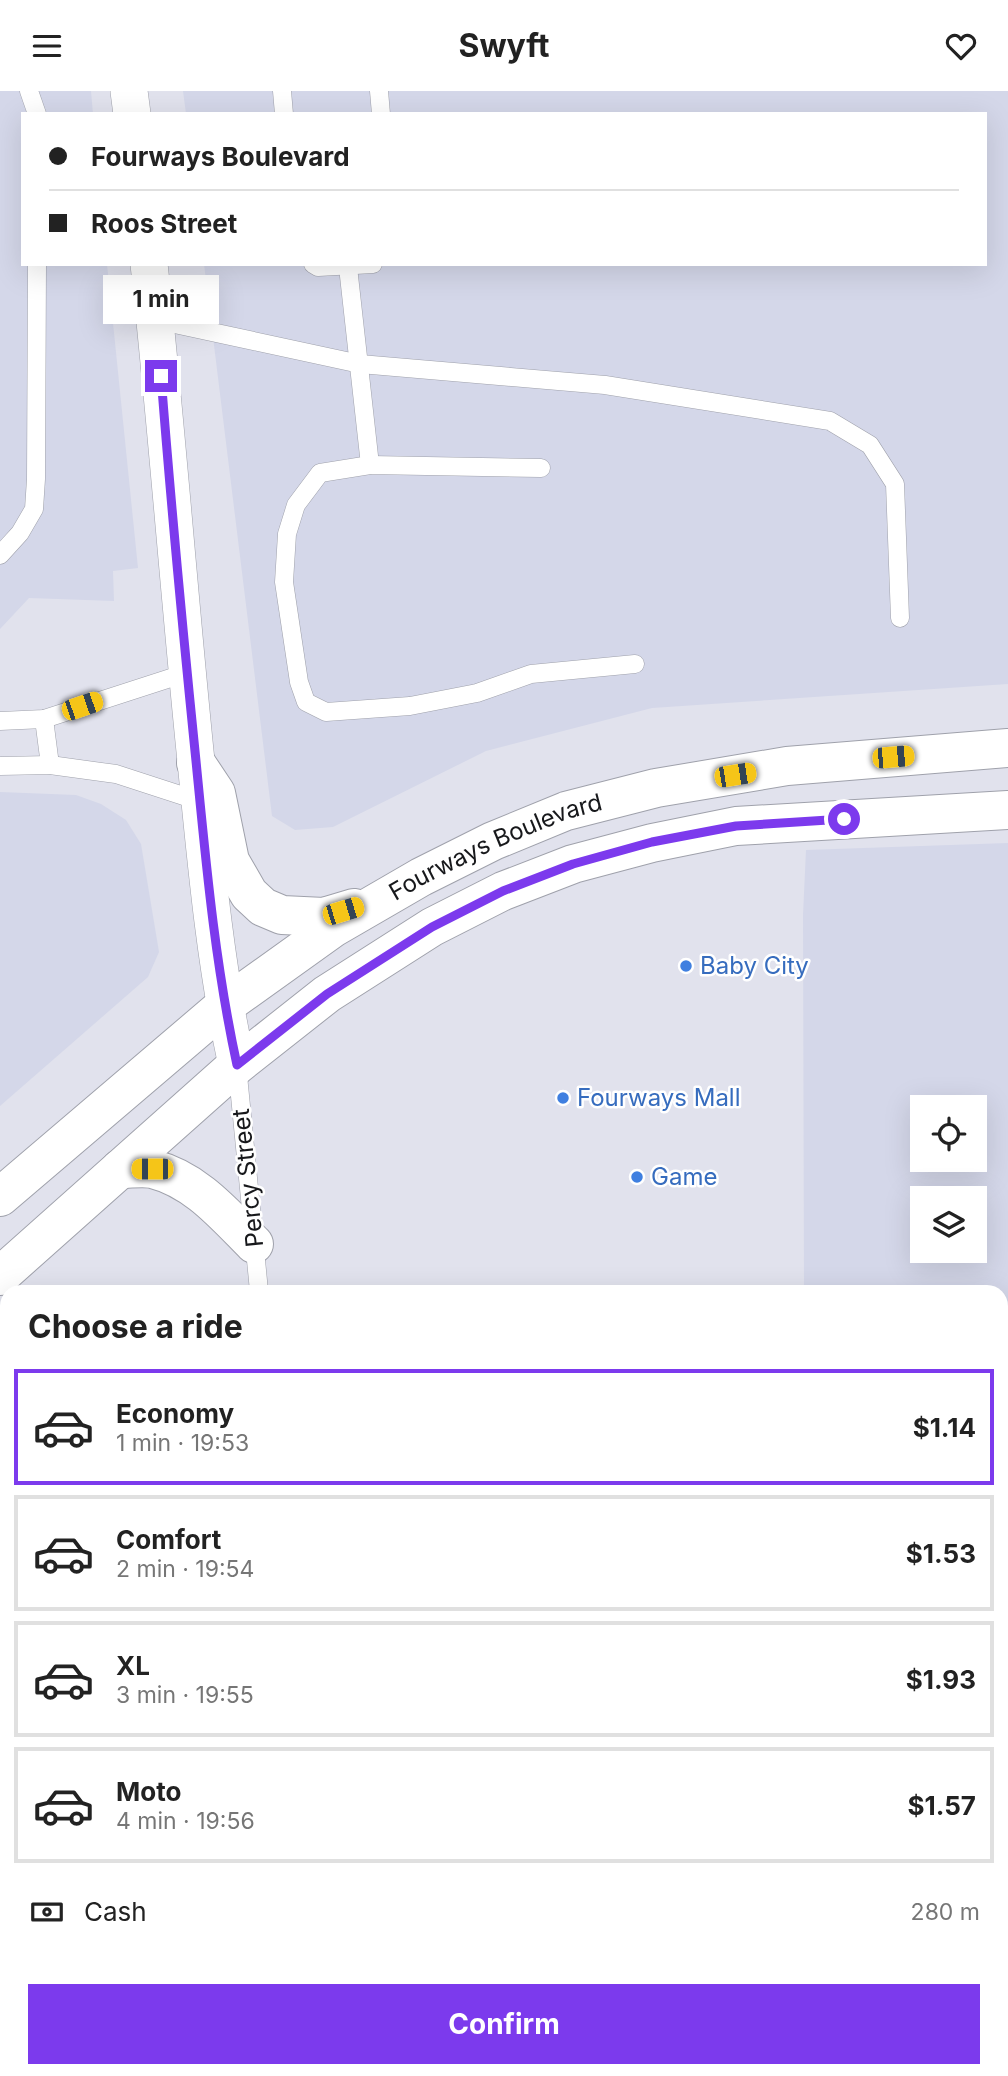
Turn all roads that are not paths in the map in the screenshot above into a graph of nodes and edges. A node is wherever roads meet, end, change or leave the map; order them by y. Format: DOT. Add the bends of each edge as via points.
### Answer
graph roads {
  1 [pos="29,91"];
  2 [pos="129,91"];
  3 [pos="282,91"];
  4 [pos="379,91"];
  5 [pos="36,112"];
  6 [pos="132,112"];
  7 [pos="284,112"];
  8 [pos="381,112"];
  9 [pos="37,266"];
  10 [pos="149,266"];
  11 [pos="316,266"];
  12 [pos="356,266"];
  13 [pos="348,267"];
  14 [pos="156,320"];
  15 [pos="360,364"];
  16 [pos="370,465"];
  17 [pos="541,468"];
  18 [pos="0,555"];
  19 [pos="901,618"];
  20 [pos="635,664"];
  21 [pos="186,673"];
  22 [pos="44,719"];
  23 [pos="0,721"];
  24 [pos="1008,748"];
  25 [pos="196,763"];
  26 [pos="50,765"];
  27 [pos="0,766"];
  28 [pos="199,801"];
  29 [pos="1008,810"];
  30 [pos="380,900"];
  31 [pos="224,1006"];
  32 [pos="237,1065"];
  33 [pos="120,1169"];
  34 [pos="0,1197"];
  35 [pos="254,1244"];
  36 [pos="0,1276"];
  37 [pos="258,1285"];
  1 -- 5 [label="lane"];
  2 -- 6 [label="street"];
  3 -- 7 [label="lane"];
  4 -- 8 [label="lane"];
  9 -- 18 [label="lane" via="34,509"];
  10 -- 14 [label="street"];
  11 -- 13 [label="lane"];
  12 -- 13 [label="lane"];
  13 -- 15 [label="lane"];
  14 -- 15 [label="lane"];
  14 -- 21 [label="street"];
  15 -- 16 [label="lane"];
  15 -- 19 [label="lane" via="605,386 830,421 870,445 895,484"];
  16 -- 17 [label="lane"];
  16 -- 20 [label="lane" via="320,473 296,505 287,534 284,582 306,702 326,712 410,706 477,693 531,674"];
  21 -- 22 [label="lane"];
  21 -- 25 [label="street"];
  22 -- 23 [label="lane"];
  22 -- 26 [label="lane"];
  24 -- 30 [label="street, Fourways Boulevard" via="787,766 656,787 566,811 493,841"];
  25 -- 28 [label="street"];
  25 -- 30 [label="street" via="216,793 238,879 264,907 282,915 324,917"];
  26 -- 27 [label="lane"];
  26 -- 28 [label="lane" via="116,774"];
  28 -- 31 [label="street"];
  29 -- 32 [label="street, Fourways Boulevard" via="736,826 573,864 514,886 432,927 327,994"];
  30 -- 31 [label="street, Fourways Boulevard"];
  31 -- 32 [label="street"];
  31 -- 34 [label="street, Fourways Boulevard"];
  32 -- 33 [label="street"];
  32 -- 35 [label="lane, Percy Street"];
  33 -- 35 [label="street" via="152,1169 182,1181 208,1197"];
  33 -- 36 [label="street"];
  35 -- 37 [label="lane, Percy Street"];
}
